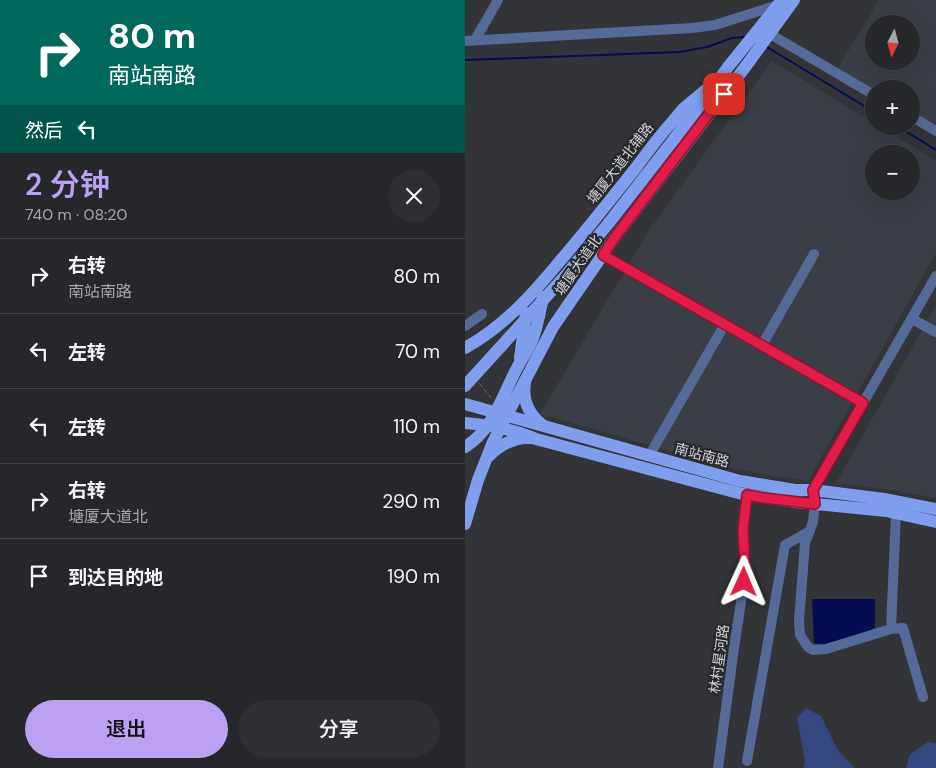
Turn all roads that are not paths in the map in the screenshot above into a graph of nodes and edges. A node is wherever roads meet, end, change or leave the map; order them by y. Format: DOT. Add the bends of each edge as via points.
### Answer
graph roads {
  1 [pos="498,0"];
  2 [pos="794,0"];
  3 [pos="780,3"];
  4 [pos="764,35"];
  5 [pos="470,40"];
  6 [pos="725,72"];
  7 [pos="865,90"];
  8 [pos="920,121"];
  9 [pos="936,131"];
  10 [pos="571,249"];
  11 [pos="814,254"];
  12 [pos="603,255"];
  13 [pos="593,268"];
  14 [pos="550,273"];
  15 [pos="936,276"];
  16 [pos="531,294"];
  17 [pos="482,314"];
  18 [pos="912,319"];
  19 [pos="725,324"];
  20 [pos="465,326"];
  21 [pos="936,332"];
  22 [pos="466,346"];
  23 [pos="762,346"];
  24 [pos="517,367"];
  25 [pos="526,378"];
  26 [pos="465,386"];
  27 [pos="863,403"];
  28 [pos="465,404"];
  29 [pos="497,420"];
  30 [pos="465,423"];
  31 [pos="547,428"];
  32 [pos="536,439"];
  33 [pos="465,447"];
  34 [pos="649,456"];
  35 [pos="486,460"];
  36 [pos="813,490"];
  37 [pos="747,495"];
  38 [pos="815,504"];
  39 [pos="936,509"];
  40 [pos="896,513"];
  41 [pos="936,522"];
  42 [pos="465,524"];
  43 [pos="809,531"];
  44 [pos="891,629"];
  45 [pos="923,697"];
  46 [pos="747,761"];
  47 [pos="719,768"];
  1 -- 5 [label="street"];
  2 -- 4 [label="main road, 塘厦大道北"];
  3 -- 4 [label="main road, 塘厦大道北"];
  3 -- 5 [label="street" via="715,25 692,28"];
  4 -- 6 [label="main road, 塘厦大道北"];
  4 -- 7 [label="street"];
  4 -- 12 [label="main road, 塘厦大道北" via="746,66"];
  6 -- 10 [label="main road, 塘厦大道北辅路" via="684,108 662,133"];
  6 -- 26 [label="main road, 塘厦大道北, bridge" via="565,276"];
  8 -- 9 [label="street"];
  10 -- 13 [label="main road" via="569,259 573,267 582,270"];
  10 -- 14 [label="main road, 塘厦大道北辅路"];
  11 -- 23 [label="street"];
  12 -- 13 [label="main road, 塘厦大道北"];
  12 -- 19 [label="street"];
  13 -- 25 [label="main road, 塘厦大道北" via="553,327"];
  14 -- 16 [label="main road, 塘厦大道北辅路"];
  14 -- 24 [label="main road, 塘厦大道北辅路" via="533,338"];
  15 -- 18 [label="street"];
  16 -- 22 [label="main road" via="500,324"];
  16 -- 24 [label="main road, 塘厦大道北辅路"];
  17 -- 20 [label="street"];
  18 -- 21 [label="street"];
  18 -- 27 [label="street"];
  19 -- 23 [label="street"];
  19 -- 34 [label="street"];
  23 -- 27 [label="street"];
  24 -- 29 [label="main road, 塘厦大道北辅路"];
  25 -- 29 [label="main road, 塘厦大道北"];
  25 -- 31 [label="main road" via="526,404"];
  27 -- 36 [label="street"];
  28 -- 29 [label="main road, 南站南路"];
  29 -- 30 [label="main road, 南站南路"];
  29 -- 31 [label="main road, 南站南路"];
  29 -- 32 [label="main road, 南站南路"];
  29 -- 33 [label="main road, 塘厦大道北辅路"];
  29 -- 35 [label="main road, 塘厦大道北"];
  31 -- 34 [label="main road, 南站南路"];
  32 -- 35 [label="main road" via="510,441"];
  32 -- 37 [label="main road, 南站南路"];
  34 -- 36 [label="main road, 南站南路" via="739,481"];
  35 -- 42 [label="main road, 塘厦大道北"];
  36 -- 38 [label="street"];
  36 -- 39 [label="main road, 南站南路"];
  37 -- 38 [label="main road, 南站南路"];
  37 -- 47 [label="street, 林村星河路" via="743,530 744,582"];
  38 -- 40 [label="main road, 南站南路"];
  38 -- 43 [label="street"];
  40 -- 41 [label="main road, 南站南路"];
  40 -- 44 [label="street"];
  43 -- 44 [label="street" via="805,543 799,620 800,636 808,647 813,650 826,648"];
  43 -- 46 [label="street" via="785,545"];
  44 -- 45 [label="street" via="903,628"];
}
